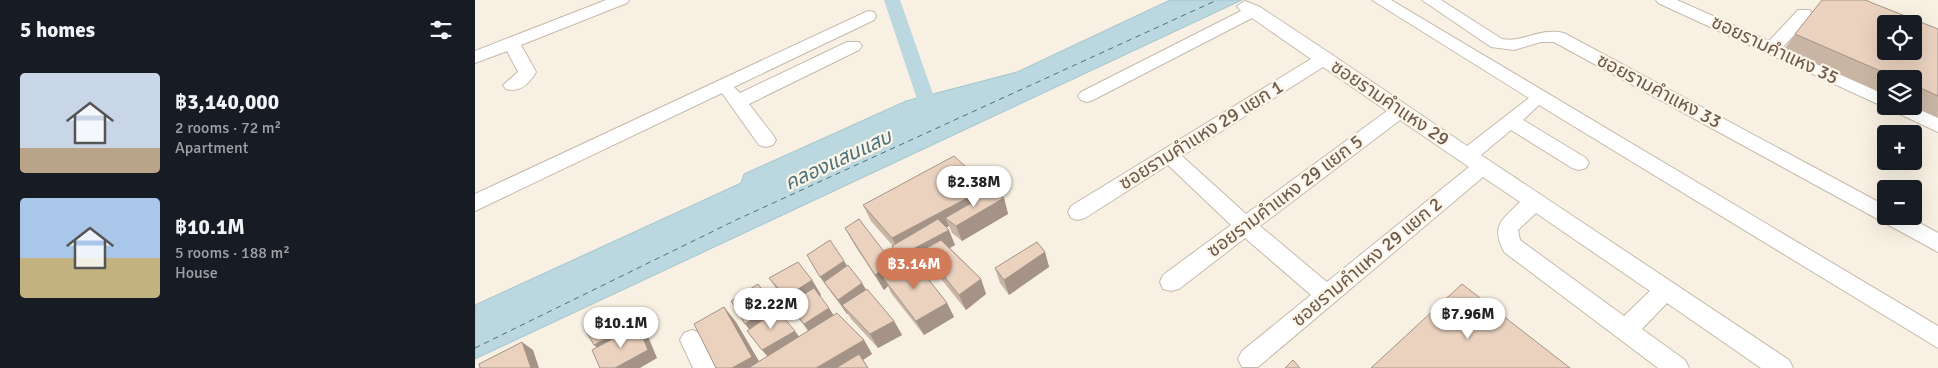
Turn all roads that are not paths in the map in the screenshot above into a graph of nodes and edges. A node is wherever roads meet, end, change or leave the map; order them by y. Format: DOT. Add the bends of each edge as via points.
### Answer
graph roads {
  1 [pos="621,0"];
  2 [pos="1380,0"];
  3 [pos="1430,0"];
  4 [pos="1664,0"];
  5 [pos="1804,14"];
  6 [pos="868,16"];
  7 [pos="511,43"];
  8 [pos="853,46"];
  9 [pos="1772,49"];
  10 [pos="475,57"];
  11 [pos="1325,58"];
  12 [pos="512,85"];
  13 [pos="724,85"];
  14 [pos="1087,96"];
  15 [pos="1877,97"];
  16 [pos="737,102"];
  17 [pos="1531,104"];
  18 [pos="1400,110"];
  19 [pos="1916,115"];
  20 [pos="1510,121"];
  21 [pos="1938,125"];
  22 [pos="766,140"];
  23 [pos="1170,156"];
  24 [pos="1475,161"];
  25 [pos="1579,163"];
  26 [pos="1535,201"];
  27 [pos="475,203"];
  28 [pos="1877,209"];
  29 [pos="1078,212"];
  30 [pos="1244,225"];
  31 [pos="1906,225"];
  32 [pos="1938,243"];
  33 [pos="1171,282"];
  34 [pos="1666,290"];
  35 [pos="1326,295"];
  36 [pos="1625,330"];
  37 [pos="1938,338"];
  38 [pos="692,340"];
  39 [pos="1250,359"];
  40 [pos="705,368"];
  41 [pos="1677,368"];
  42 [pos="1781,368"];
  1 -- 7 [label="street"];
  2 -- 37 [label="street"];
  3 -- 28 [label="street, ซอยรามคำแหง 33" via="1505,46 1519,45 1546,34 1558,37"];
  4 -- 9 [label="street, ซอยรามคำแหง 35"];
  5 -- 9 [label="street"];
  6 -- 13 [label="street"];
  7 -- 10 [label="street"];
  7 -- 12 [label="street" via="527,72 523,79"];
  8 -- 16 [label="street"];
  9 -- 15 [label="street, ซอยรามคำแหง 35"];
  11 -- 14 [label="street, ซอยรามคำแหง 29" via="1250,9"];
  11 -- 18 [label="street, ซอยรามคำแหง 29"];
  11 -- 23 [label="street, ซอยรามคำแหง 29 แยก 1"];
  13 -- 16 [label="street"];
  13 -- 27 [label="street"];
  16 -- 22 [label="street"];
  17 -- 20 [label="street, ซอยรามคำแหง 29 แยก 2"];
  18 -- 24 [label="street, ซอยรามคำแหง 29"];
  18 -- 30 [label="street, ซอยรามคำแหง 29 แยก 5"];
  19 -- 21 [label="street"];
  20 -- 24 [label="street, ซอยรามคำแหง 29 แยก 2"];
  20 -- 25 [label="street"];
  23 -- 29 [label="street, ซอยรามคำแหง 29 แยก 1"];
  23 -- 30 [label="street"];
  24 -- 26 [label="street, ซอยรามคำแหง 29"];
  24 -- 35 [label="street, ซอยรามคำแหง 29 แยก 2"];
  26 -- 34 [label="street, ซอยรามคำแหง 29"];
  26 -- 36 [label="street" via="1508,227 1507,236 1512,246"];
  30 -- 33 [label="street, ซอยรามคำแหง 29 แยก 5"];
  30 -- 35 [label="street"];
  31 -- 32 [label="street, ซอยรามคำแหง 33"];
  34 -- 36 [label="street"];
  34 -- 42 [label="street, ซอยรามคำแหง 29"];
  35 -- 39 [label="street, ซอยรามคำแหง 29 แยก 2"];
  36 -- 41 [label="street"];
  38 -- 40 [label="street"];
}
